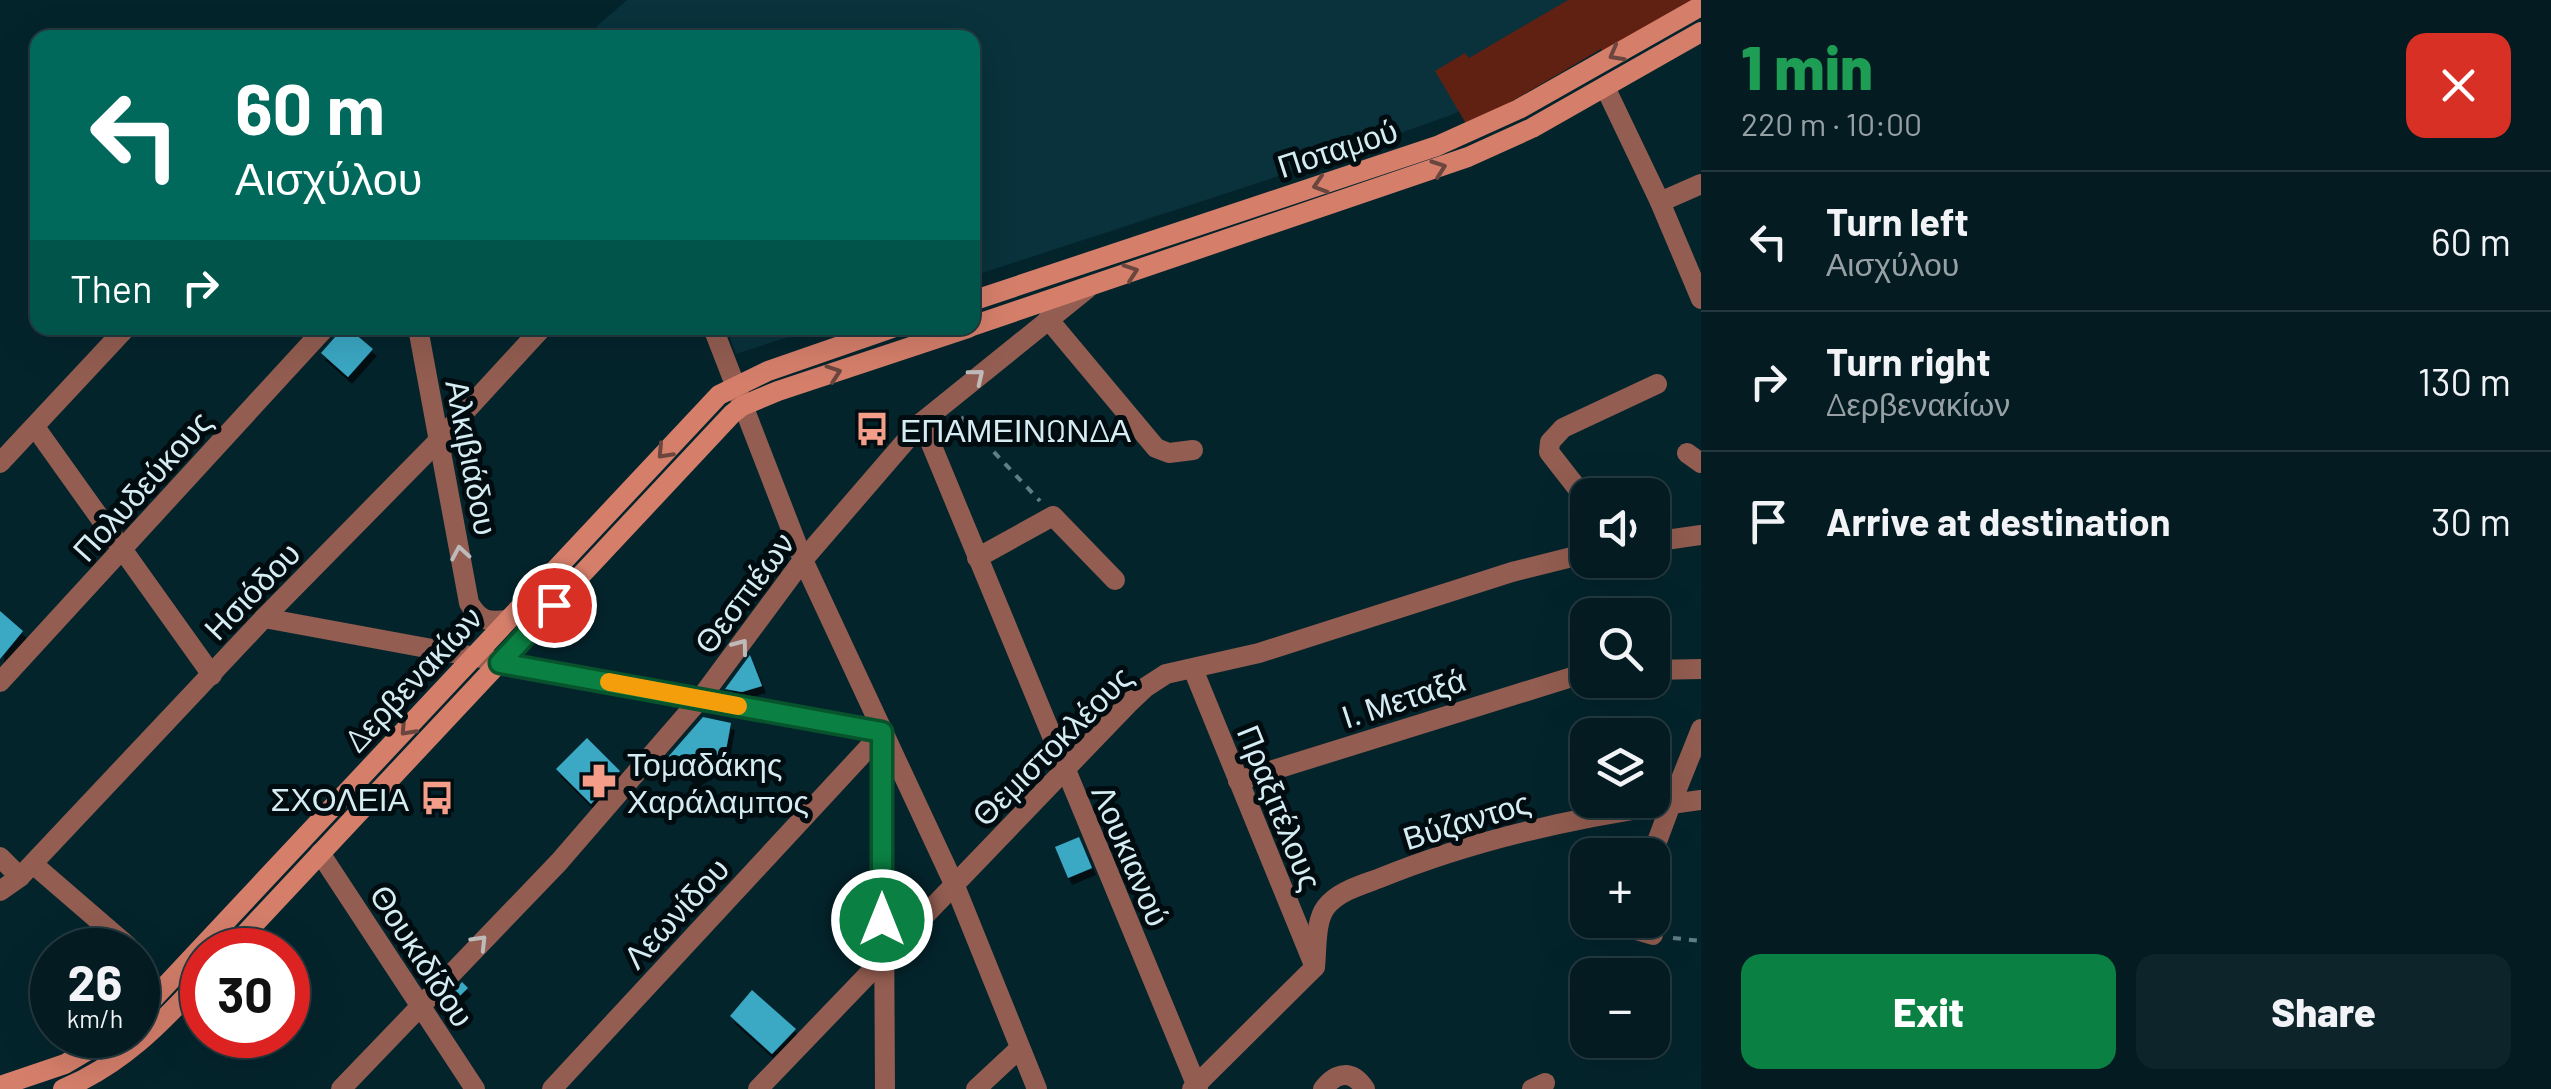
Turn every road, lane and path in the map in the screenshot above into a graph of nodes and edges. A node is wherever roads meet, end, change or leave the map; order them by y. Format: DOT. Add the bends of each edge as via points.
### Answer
graph roads {
  1 [pos="1701,6"];
  2 [pos="1701,32"];
  3 [pos="1605,86"];
  4 [pos="1701,184"];
  5 [pos="1660,202"];
  6 [pos="1091,286"];
  7 [pos="980,298"];
  8 [pos="1701,299"];
  9 [pos="1048,319"];
  10 [pos="980,324"];
  11 [pos="120,335"];
  12 [pos="319,335"];
  13 [pos="420,335"];
  14 [pos="536,335"];
  15 [pos="716,335"];
  16 [pos="873,335"];
  17 [pos="947,335"];
  18 [pos="1657,384"];
  19 [pos="734,385"];
  20 [pos="946,401"];
  21 [pos="742,406"];
  22 [pos="922,422"];
  23 [pos="35,426"];
  24 [pos="440,440"];
  25 [pos="1193,450"];
  26 [pos="0,464"];
  27 [pos="1570,479"];
  28 [pos="1053,516"];
  29 [pos="1701,534"];
  30 [pos="1670,539"];
  31 [pos="123,549"];
  32 [pos="977,558"];
  33 [pos="1570,558"];
  34 [pos="803,560"];
  35 [pos="1116,580"];
  36 [pos="264,618"];
  37 [pos="507,620"];
  38 [pos="473,658"];
  39 [pos="500,663"];
  40 [pos="1193,669"];
  41 [pos="1701,669"];
  42 [pos="1670,670"];
  43 [pos="212,674"];
  44 [pos="1570,678"];
  45 [pos="0,682"];
  46 [pos="700,699"];
  47 [pos="1701,729"];
  48 [pos="882,732"];
  49 [pos="1064,771"];
  50 [pos="1238,781"];
  51 [pos="1701,800"];
  52 [pos="1672,804"];
  53 [pos="1659,838"];
  54 [pos="320,853"];
  55 [pos="0,858"];
  56 [pos="27,870"];
  57 [pos="955,886"];
  58 [pos="0,891"];
  59 [pos="104,928"];
  60 [pos="250,928"];
  61 [pos="1670,937"];
  62 [pos="1701,941"];
  63 [pos="882,958"];
  64 [pos="1315,967"];
  65 [pos="160,991"];
  66 [pos="180,1001"];
  67 [pos="420,1004"];
  68 [pos="1020,1048"];
  69 [pos="75,1058"];
  70 [pos="0,1086"];
  71 [pos="1196,1087"];
  72 [pos="70,1088"];
  73 [pos="341,1089"];
  74 [pos="475,1089"];
  75 [pos="552,1089"];
  76 [pos="758,1089"];
  77 [pos="885,1089"];
  78 [pos="976,1089"];
  79 [pos="1037,1089"];
  80 [pos="1323,1089"];
  81 [pos="1365,1089"];
  1 -- 7 [label="street, Ποταμού, one-way" via="1519,109 1438,146"];
  2 -- 3 [label="street, Ποταμού"];
  3 -- 5 [label="street"];
  6 -- 3 [label="street, Ποταμού, one-way" via="1455,162"];
  4 -- 5 [label="street"];
  5 -- 8 [label="street"];
  6 -- 9 [label="street, Θεσπιέων"];
  6 -- 10 [label="street, Ποταμού"];
  20 -- 9 [label="street, Θεσπιέων, one-way"];
  9 -- 25 [label="street" via="1156,448"];
  11 -- 23 [label="street"];
  12 -- 31 [label="street, Πολυδεύκους"];
  13 -- 24 [label="street, Αλκιβιάδου"];
  14 -- 24 [label="street, Ησιόδου"];
  15 -- 19 [label="street"];
  16 -- 19 [label="street"];
  21 -- 17 [label="street, Ποταμού, one-way"];
  18 -- 27 [label="street" via="1564,428 1550,442 1549,452"];
  19 -- 21 [label="street"];
  19 -- 37 [label="street, Δερβενακίων, one-way" via="700,413"];
  20 -- 22 [label="street, Θεσπιέων"];
  20 -- 28 [label="path"];
  21 -- 34 [label="street"];
  21 -- 39 [label="street, Δερβενακίων"];
  22 -- 32 [label="street, Λουκιανού"];
  22 -- 34 [label="street, Θεσπιέων"];
  23 -- 26 [label="street"];
  23 -- 31 [label="street"];
  24 -- 36 [label="street, Ησιόδου"];
  37 -- 24 [label="street, Αλκιβιάδου, one-way" via="489,622 470,604"];
  28 -- 32 [label="street"];
  28 -- 35 [label="street"];
  29 -- 30 [label="street"];
  31 -- 43 [label="street"];
  31 -- 45 [label="street, Πολυδεύκους"];
  32 -- 49 [label="street, Λουκιανού"];
  33 -- 40 [label="street, Θεμιστοκλέους"];
  46 -- 34 [label="street, Θεσπιέων, one-way"];
  34 -- 48 [label="street"];
  36 -- 38 [label="street"];
  36 -- 43 [label="street, Ησιόδου"];
  37 -- 38 [label="street, Δερβενακίων"];
  38 -- 39 [label="street"];
  38 -- 65 [label="street, Δερβενακίων, one-way"];
  39 -- 46 [label="street"];
  39 -- 54 [label="street, Δερβενακίων"];
  40 -- 49 [label="street, Θεμιστοκλέους" via="1146,687"];
  40 -- 50 [label="street, Πραξιτέλους"];
  41 -- 42 [label="street"];
  43 -- 56 [label="street, Ησιόδου"];
  44 -- 50 [label="street, Ι. Μεταξά"];
  46 -- 48 [label="street"];
  67 -- 46 [label="street, Θεσπιέων, one-way" via="558,862"];
  47 -- 52 [label="street"];
  48 -- 57 [label="street"];
  48 -- 63 [label="street"];
  48 -- 75 [label="street, Λεωνίδου"];
  49 -- 57 [label="street, Θεμιστοκλέους"];
  49 -- 71 [label="street, Λουκιανού"];
  50 -- 64 [label="street, Πραξιτέλους"];
  51 -- 52 [label="street, Βύζαντος"];
  52 -- 53 [label="street"];
  52 -- 64 [label="street, Βύζαντος" via="1567,821 1445,854 1340,894 1321,916"];
  54 -- 60 [label="street, Δερβενακίων"];
  54 -- 67 [label="street, Θουκιδίδου"];
  55 -- 56 [label="street"];
  56 -- 58 [label="street, Ησιόδου"];
  56 -- 59 [label="street"];
  57 -- 63 [label="street, Θεμιστοκλέους"];
  57 -- 68 [label="street"];
  61 -- 62 [label="path"];
  63 -- 76 [label="street, Θεμιστοκλέους"];
  63 -- 77 [label="street"];
  64 -- 71 [label="street"];
  66 -- 72 [label="street" via="129,1052"];
  67 -- 73 [label="street, Θεσπιέων"];
  67 -- 74 [label="street, Θουκιδίδου"];
  68 -- 78 [label="street"];
  68 -- 79 [label="street"];
  69 -- 70 [label="street"];
  80 -- 81 [label="street" via="1348,1074"];
}
